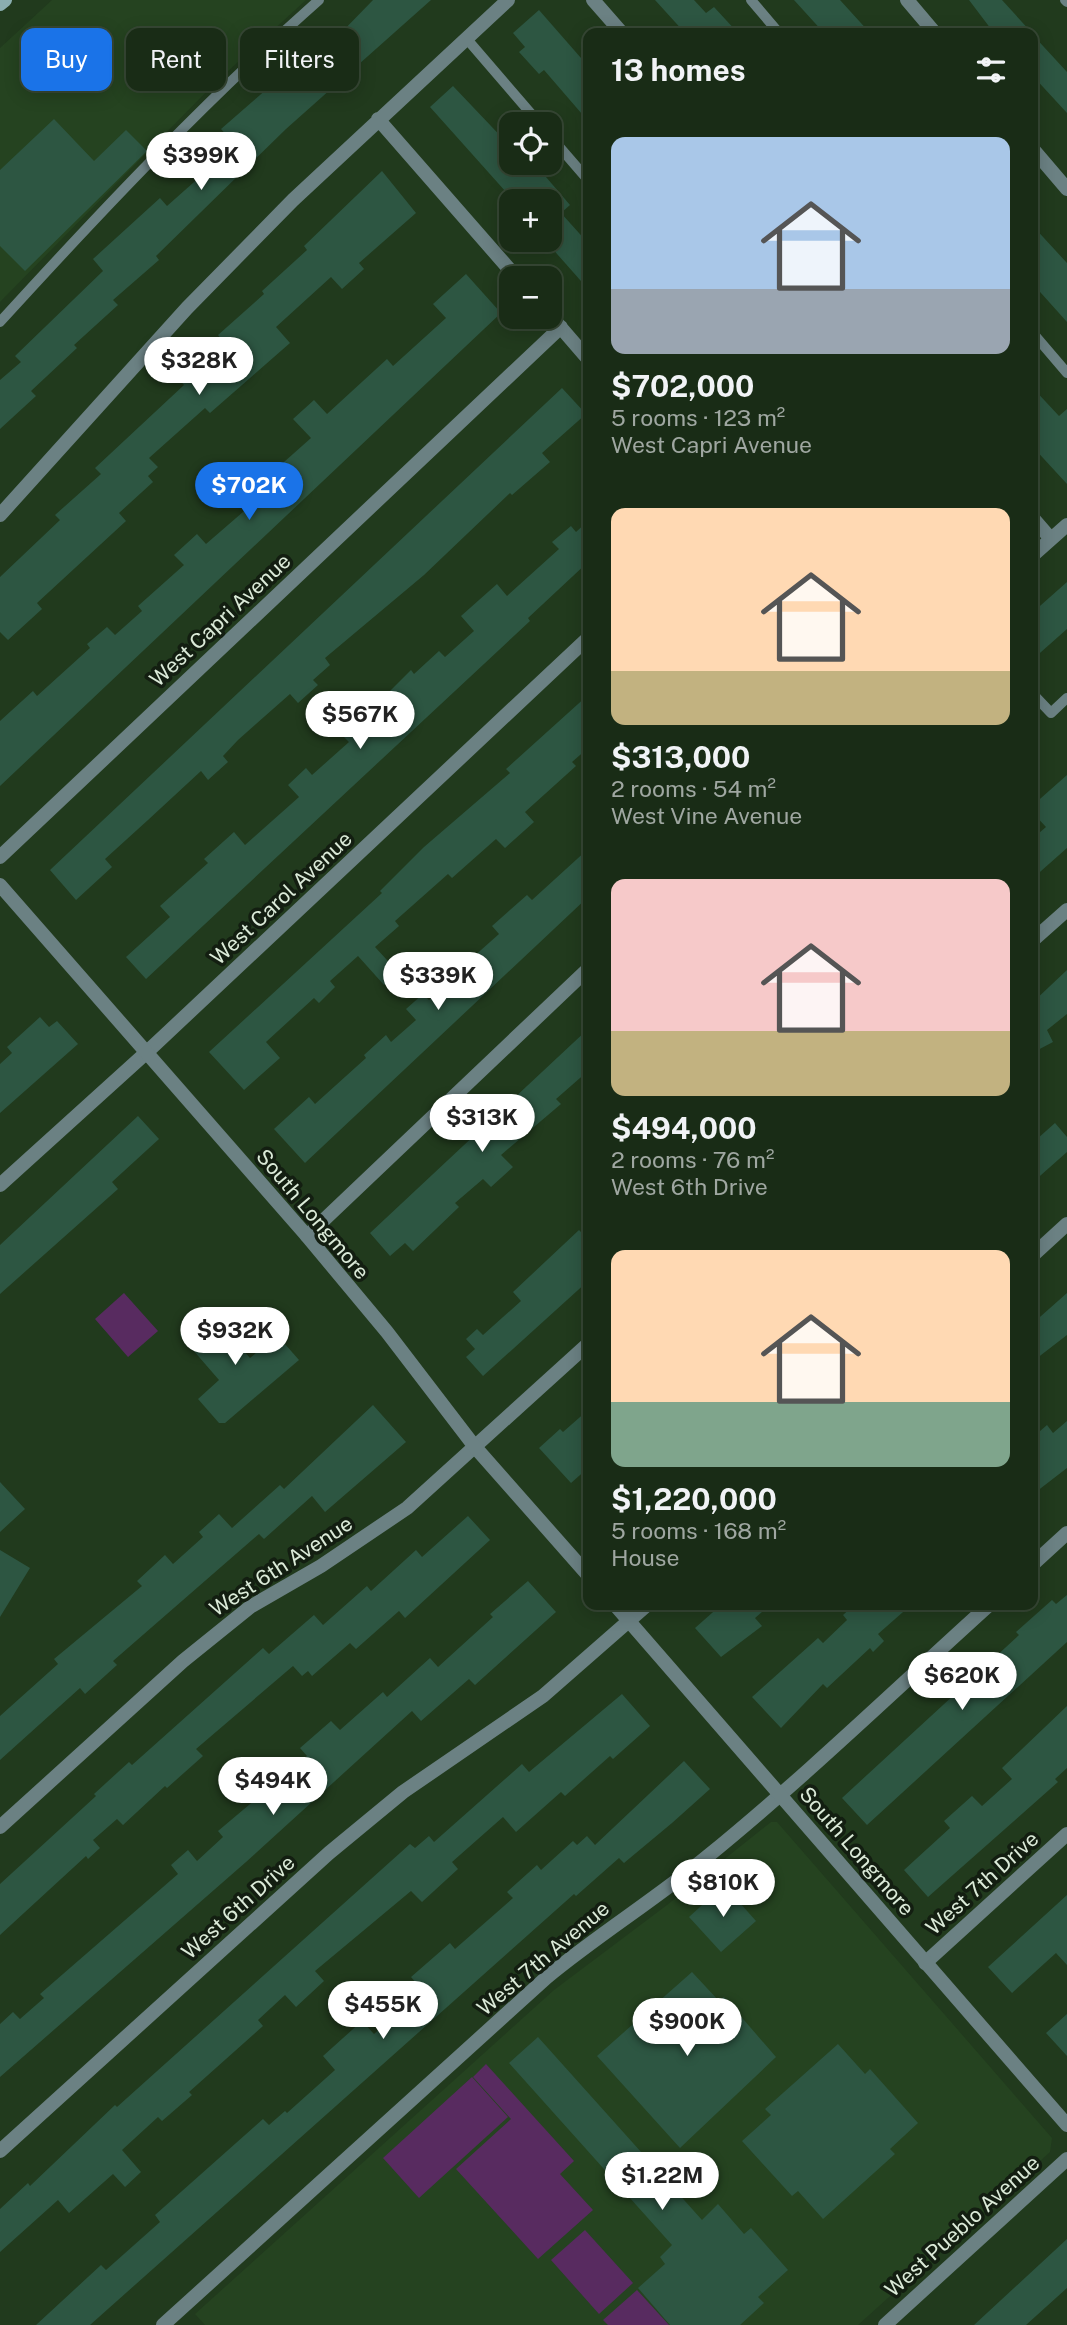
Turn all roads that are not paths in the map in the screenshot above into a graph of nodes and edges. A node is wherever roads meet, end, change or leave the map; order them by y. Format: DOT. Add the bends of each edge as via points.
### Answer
graph roads {
  1 [pos="5,0"];
  2 [pos="319,0"];
  3 [pos="508,0"];
  4 [pos="593,0"];
  5 [pos="751,0"];
  6 [pos="907,0"];
  7 [pos="0,4"];
  8 [pos="618,28"];
  9 [pos="775,28"];
  10 [pos="931,28"];
  11 [pos="466,38"];
  12 [pos="530,112"];
  13 [pos="378,120"];
  14 [pos="562,150"];
  15 [pos="1038,155"];
  16 [pos="583,174"];
  17 [pos="1067,188"];
  18 [pos="506,266"];
  19 [pos="0,322"];
  20 [pos="562,328"];
  21 [pos="559,329"];
  22 [pos="1038,339"];
  23 [pos="583,353"];
  24 [pos="1067,373"];
  25 [pos="0,514"];
  26 [pos="1038,524"];
  27 [pos="1067,525"];
  28 [pos="1051,539"];
  29 [pos="1038,551"];
  30 [pos="583,643"];
  31 [pos="1067,698"];
  32 [pos="1038,699"];
  33 [pos="0,857"];
  34 [pos="0,885"];
  35 [pos="1067,910"];
  36 [pos="1038,936"];
  37 [pos="583,975"];
  38 [pos="148,1052"];
  39 [pos="0,1185"];
  40 [pos="1067,1224"];
  41 [pos="307,1236"];
  42 [pos="1038,1251"];
  43 [pos="583,1349"];
  44 [pos="475,1447"];
  45 [pos="1067,1534"];
  46 [pos="1038,1560"];
  47 [pos="583,1569"];
  48 [pos="619,1610"];
  49 [pos="641,1610"];
  50 [pos="984,1610"];
  51 [pos="629,1621"];
  52 [pos="780,1795"];
  53 [pos="0,1827"];
  54 [pos="1067,1834"];
  55 [pos="925,1963"];
  56 [pos="1067,2125"];
  57 [pos="0,2151"];
  58 [pos="1067,2159"];
  59 [pos="163,2325"];
  60 [pos="885,2325"];
  1 -- 7 [label="main road"];
  2 -- 19 [label="lane" via="248,65"];
  3 -- 11 [label="street"];
  4 -- 8 [label="street"];
  5 -- 9 [label="lane"];
  6 -- 10 [label="street"];
  11 -- 12 [label="lane"];
  11 -- 13 [label="street"];
  13 -- 18 [label="street"];
  13 -- 25 [label="street" via="187,308"];
  14 -- 16 [label="lane"];
  15 -- 17 [label="street"];
  20 -- 23 [label="street"];
  21 -- 33 [label="street, West Capri Avenue"];
  22 -- 24 [label="lane"];
  26 -- 28 [label="street"];
  27 -- 28 [label="street"];
  28 -- 29 [label="street"];
  30 -- 38 [label="street, West Carol Avenue"];
  31 -- 32 [label="lane" via="1051,713"];
  34 -- 38 [label="street, South Longmore"];
  35 -- 36 [label="street"];
  37 -- 41 [label="street"];
  38 -- 39 [label="street, West Carol Avenue"];
  38 -- 41 [label="street, South Longmore"];
  40 -- 42 [label="street"];
  41 -- 44 [label="street, South Longmore"];
  43 -- 44 [label="street, West 6th Avenue"];
  44 -- 47 [label="street, South Longmore"];
  44 -- 53 [label="street, West 6th Avenue" via="407,1508 240,1615"];
  45 -- 46 [label="street"];
  48 -- 51 [label="street, South Longmore"];
  49 -- 51 [label="street, West 6th Drive"];
  50 -- 52 [label="street, West 7th Avenue"];
  51 -- 52 [label="street, South Longmore"];
  51 -- 57 [label="street, West 6th Drive" via="543,1696 403,1793 330,1853"];
  52 -- 55 [label="street, South Longmore"];
  52 -- 59 [label="street, West 7th Avenue" via="708,1857 597,1935 547,1977"];
  54 -- 55 [label="street, West 7th Drive"];
  55 -- 56 [label="street, South Longmore"];
  58 -- 60 [label="street, West Pueblo Avenue"];
}
